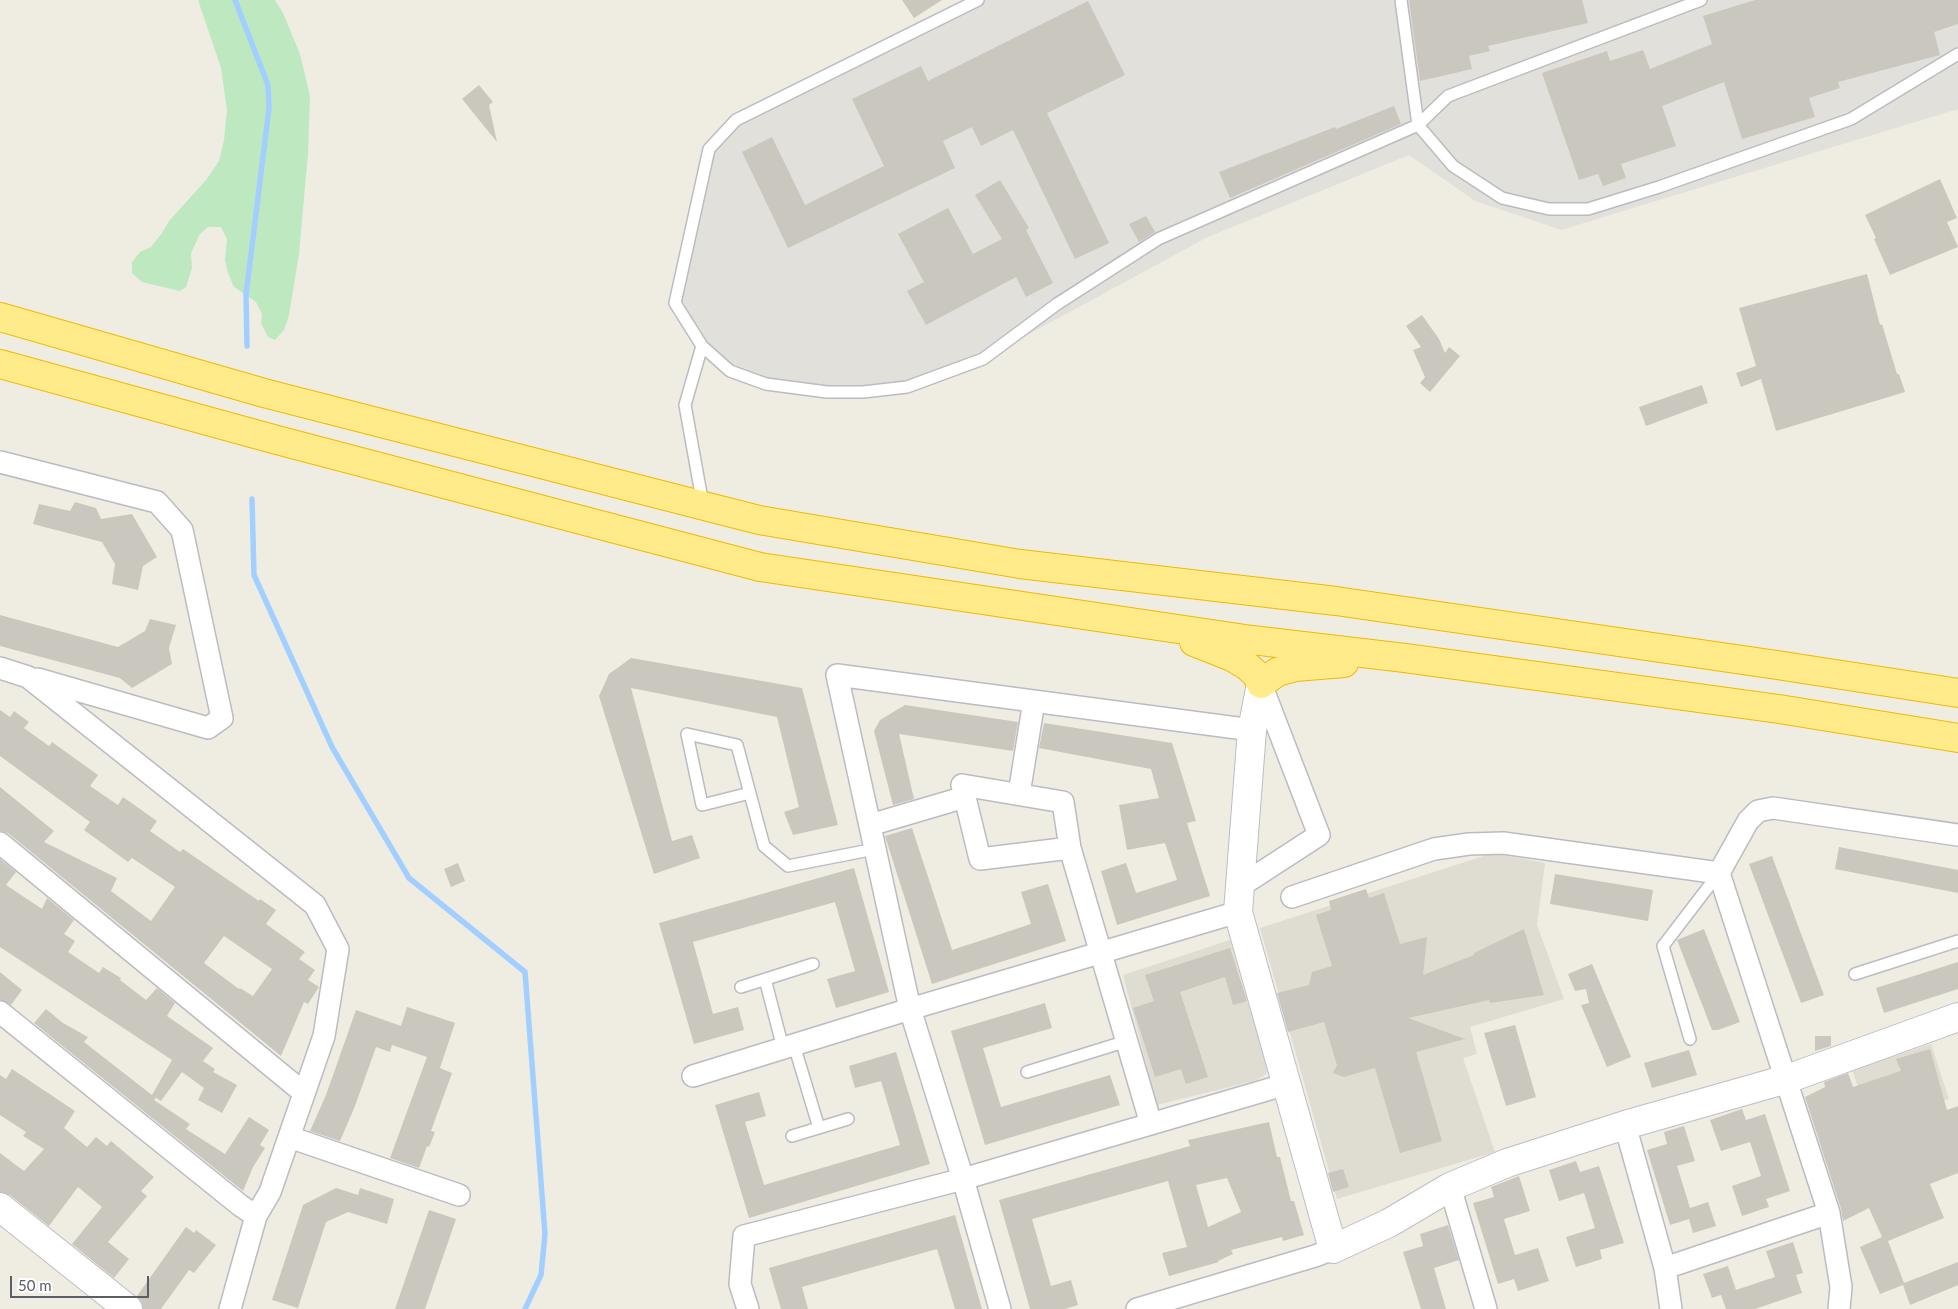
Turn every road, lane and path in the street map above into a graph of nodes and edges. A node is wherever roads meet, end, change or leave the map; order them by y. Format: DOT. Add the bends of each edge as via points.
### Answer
graph roads {
  1 [pos="978,0"];
  2 [pos="1401,0"];
  3 [pos="1701,0"];
  4 [pos="1958,54"];
  5 [pos="1418,125"];
  6 [pos="0,317"];
  7 [pos="702,346"];
  8 [pos="0,364"];
  9 [pos="0,462"];
  10 [pos="703,506"];
  11 [pos="1148,624"];
  12 [pos="1406,658"];
  13 [pos="0,668"];
  14 [pos="28,676"];
  15 [pos="1261,684"];
  16 [pos="1958,694"];
  17 [pos="1034,701"];
  18 [pos="126,704"];
  19 [pos="84,721"];
  20 [pos="1252,730"];
  21 [pos="1958,738"];
  22 [pos="750,794"];
  23 [pos="1019,794"];
  24 [pos="965,797"];
  25 [pos="870,825"];
  26 [pos="1958,836"];
  27 [pos="0,843"];
  28 [pos="1070,848"];
  29 [pos="875,849"];
  30 [pos="1719,873"];
  31 [pos="1292,897"];
  32 [pos="1238,900"];
  33 [pos="1958,940"];
  34 [pos="1101,953"];
  35 [pos="813,964"];
  36 [pos="1855,974"];
  37 [pos="765,980"];
  38 [pos="741,987"];
  39 [pos="910,1009"];
  40 [pos="0,1012"];
  41 [pos="1958,1017"];
  42 [pos="1690,1039"];
  43 [pos="1127,1041"];
  44 [pos="789,1046"];
  45 [pos="1027,1072"];
  46 [pos="693,1076"];
  47 [pos="1787,1079"];
  48 [pos="1287,1084"];
  49 [pos="304,1093"];
  50 [pos="848,1119"];
  51 [pos="1151,1124"];
  52 [pos="1625,1126"];
  53 [pos="819,1128"];
  54 [pos="792,1136"];
  55 [pos="289,1137"];
  56 [pos="963,1179"];
  57 [pos="1450,1187"];
  58 [pos="459,1195"];
  59 [pos="0,1207"];
  60 [pos="1829,1213"];
  61 [pos="256,1216"];
  62 [pos="1333,1249"];
  63 [pos="1665,1268"];
  64 [pos="1835,1308"];
  65 [pos="128,1309"];
  66 [pos="230,1309"];
  67 [pos="748,1309"];
  68 [pos="1000,1309"];
  69 [pos="1136,1309"];
  70 [pos="1486,1309"];
  71 [pos="1671,1309"];
  1 -- 7 [label="lane" via="736,120 708,149 675,302"];
  2 -- 5 [label="lane"];
  3 -- 5 [label="lane" via="1448,96"];
  4 -- 5 [label="lane" via="1851,119 1588,210 1548,209 1502,198 1454,166"];
  5 -- 7 [label="lane" via="1158,239 1057,304 983,359 907,387 827,392 766,384 730,372"];
  6 -- 10 [label="highway" via="264,393"];
  7 -- 10 [label="lane" via="685,405"];
  8 -- 11 [label="highway" via="760,567"];
  9 -- 18 [label="street" via="157,502 182,530 222,718 208,728"];
  10 -- 16 [label="highway" via="759,520 1020,564 1336,601"];
  11 -- 12 [label="highway"];
  11 -- 15 [label="highway" via="1232,657 1256,674"];
  12 -- 15 [label="highway" via="1295,667 1277,672"];
  12 -- 21 [label="highway" via="1779,709"];
  13 -- 14 [label="street"];
  14 -- 18 [label="street"];
  14 -- 19 [label="street"];
  15 -- 20 [label="street"];
  15 -- 32 [label="street" via="1319,834"];
  17 -- 20 [label="street"];
  17 -- 23 [label="street"];
  17 -- 25 [label="street" via="836,675"];
  18 -- 19 [label="street"];
  19 -- 49 [label="street" via="315,905 338,949 324,1036"];
  20 -- 32 [label="street"];
  22 -- 22 [label="lane" via="702,805 687,734 738,744"];
  22 -- 29 [label="lane" via="764,846 788,866"];
  23 -- 24 [label="street" via="962,785"];
  23 -- 28 [label="street" via="1063,802"];
  24 -- 25 [label="street"];
  24 -- 28 [label="street" via="980,858"];
  25 -- 29 [label="street"];
  26 -- 30 [label="street" via="1773,808 1758,811 1748,821"];
  27 -- 49 [label="street"];
  28 -- 34 [label="street"];
  29 -- 39 [label="street"];
  30 -- 31 [label="street" via="1503,843 1469,844 1434,849"];
  30 -- 42 [label="lane" via="1663,946"];
  30 -- 47 [label="street"];
  32 -- 34 [label="street"];
  32 -- 48 [label="street"];
  33 -- 36 [label="lane"];
  34 -- 39 [label="street"];
  34 -- 43 [label="street"];
  35 -- 37 [label="lane"];
  37 -- 38 [label="lane"];
  37 -- 44 [label="lane"];
  39 -- 44 [label="street"];
  39 -- 56 [label="street"];
  40 -- 61 [label="street"];
  41 -- 47 [label="street"];
  43 -- 45 [label="lane"];
  43 -- 51 [label="street"];
  44 -- 46 [label="street"];
  44 -- 53 [label="lane"];
  47 -- 52 [label="street"];
  47 -- 60 [label="street"];
  48 -- 51 [label="street"];
  48 -- 62 [label="street"];
  49 -- 55 [label="street"];
  50 -- 53 [label="lane"];
  51 -- 56 [label="street"];
  52 -- 57 [label="street" via="1507,1163"];
  52 -- 63 [label="street"];
  53 -- 54 [label="lane"];
  55 -- 58 [label="street"];
  55 -- 61 [label="street" via="270,1192"];
  56 -- 67 [label="street" via="744,1236 740,1284"];
  56 -- 68 [label="street"];
  57 -- 62 [label="street" via="1389,1223"];
  57 -- 70 [label="street"];
  59 -- 65 [label="street"];
  60 -- 63 [label="street"];
  60 -- 64 [label="street" via="1841,1287"];
  61 -- 66 [label="street"];
  62 -- 69 [label="street"];
  63 -- 71 [label="street"];
}
